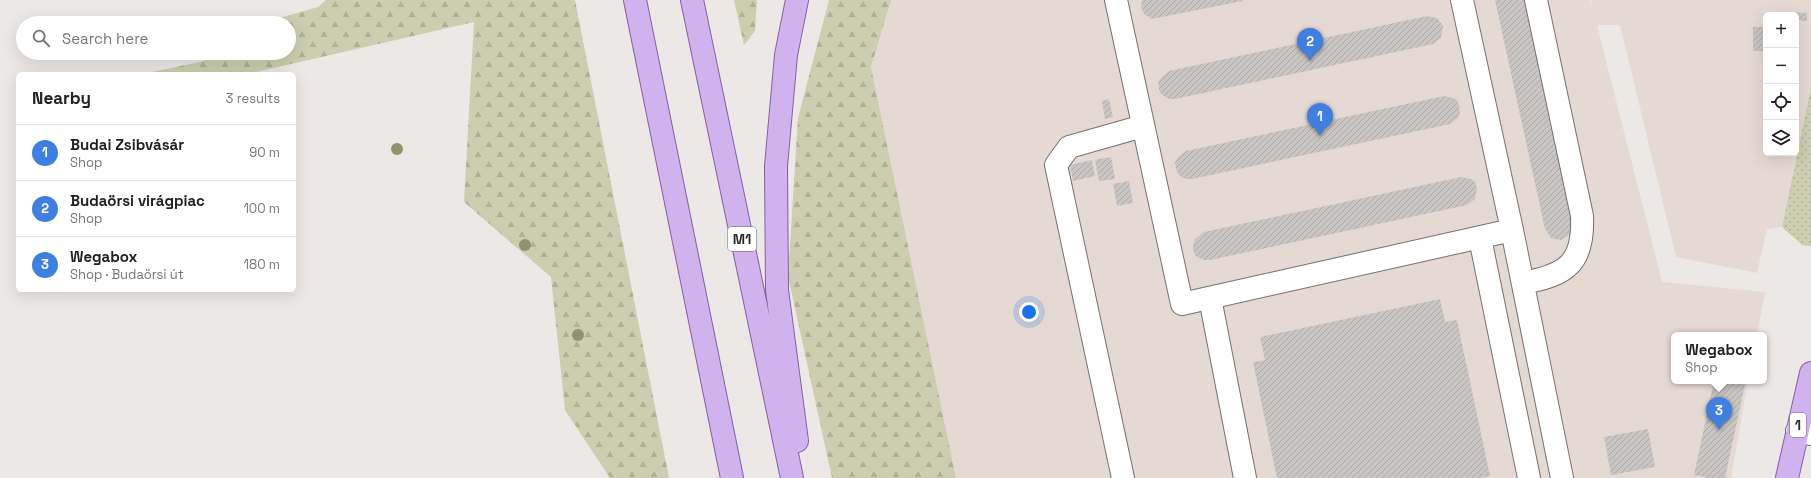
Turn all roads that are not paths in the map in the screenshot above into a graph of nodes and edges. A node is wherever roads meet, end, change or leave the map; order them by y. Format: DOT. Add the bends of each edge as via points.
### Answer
graph roads {
  1 [pos="635,0"];
  2 [pos="692,0"];
  3 [pos="797,0"];
  4 [pos="1116,0"];
  5 [pos="1462,0"];
  6 [pos="1536,0"];
  7 [pos="1143,126"];
  8 [pos="1512,230"];
  9 [pos="1480,238"];
  10 [pos="1523,283"];
  11 [pos="1210,298"];
  12 [pos="1811,373"];
  13 [pos="1804,433"];
  14 [pos="732,478"];
  15 [pos="792,478"];
  16 [pos="799,478"];
  17 [pos="1123,478"];
  18 [pos="1245,478"];
  19 [pos="1529,478"];
  20 [pos="1562,478"];
  21 [pos="1786,478"];
  1 -- 14 [label="main road"];
  2 -- 15 [label="main road, M1"];
  3 -- 16 [label="main road" via="786,55 776,174 777,290 795,422"];
  4 -- 7 [label="lane"];
  5 -- 8 [label="lane"];
  6 -- 10 [label="lane" via="1583,229 1581,244 1566,269 1542,279"];
  7 -- 11 [label="lane" via="1182,304"];
  7 -- 17 [label="lane" via="1069,147 1056,165"];
  8 -- 9 [label="lane"];
  8 -- 10 [label="lane"];
  9 -- 11 [label="lane"];
  9 -- 19 [label="lane"];
  10 -- 20 [label="lane"];
  11 -- 18 [label="lane"];
  12 -- 13 [label="main road, 1"];
  13 -- 21 [label="main road, 1"];
}
